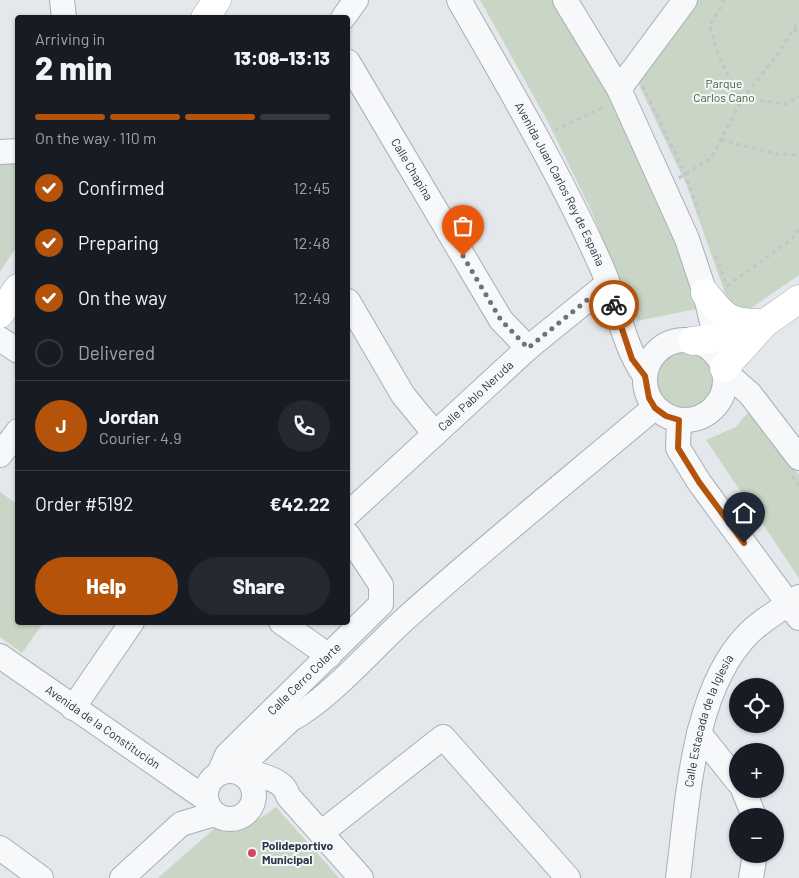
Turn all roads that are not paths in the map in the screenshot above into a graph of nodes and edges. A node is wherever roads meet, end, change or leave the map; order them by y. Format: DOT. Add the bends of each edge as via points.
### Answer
graph roads {
  1 [pos="62,0"];
  2 [pos="217,0"];
  3 [pos="356,0"];
  4 [pos="459,0"];
  5 [pos="565,0"];
  6 [pos="685,0"];
  7 [pos="64,15"];
  8 [pos="207,15"];
  9 [pos="345,15"];
  10 [pos="350,65"];
  11 [pos="620,94"];
  12 [pos="15,151"];
  13 [pos="0,152"];
  14 [pos="607,284"];
  15 [pos="15,292"];
  16 [pos="705,293"];
  17 [pos="799,299"];
  18 [pos="350,304"];
  19 [pos="0,314"];
  20 [pos="765,323"];
  21 [pos="0,339"];
  22 [pos="528,348"];
  23 [pos="15,349"];
  24 [pos="715,356"];
  25 [pos="645,376"];
  26 [pos="655,408"];
  27 [pos="679,420"];
  28 [pos="15,434"];
  29 [pos="435,434"];
  30 [pos="0,455"];
  31 [pos="799,458"];
  32 [pos="350,512"];
  33 [pos="350,538"];
  34 [pos="796,606"];
  35 [pos="130,625"];
  36 [pos="285,625"];
  37 [pos="0,656"];
  38 [pos="329,656"];
  39 [pos="73,708"];
  40 [pos="699,733"];
  41 [pos="729,771"];
  42 [pos="243,778"];
  43 [pos="210,806"];
  44 [pos="321,833"];
  45 [pos="0,848"];
  46 [pos="754,863"];
  47 [pos="41,878"];
  48 [pos="122,878"];
  49 [pos="361,878"];
  50 [pos="568,878"];
  51 [pos="678,878"];
  52 [pos="751,878"];
  1 -- 7 [label="street"];
  2 -- 8 [label="main road"];
  3 -- 9 [label="street"];
  4 -- 14 [label="street, Avenida Juan Carlos Rey de España" via="538,139"];
  5 -- 11 [label="street"];
  6 -- 11 [label="street"];
  10 -- 22 [label="street, Calle Chapina" via="501,320"];
  11 -- 16 [label="street" via="687,239"];
  12 -- 13 [label="street"];
  14 -- 22 [label="street, Calle Pablo Neruda"];
  14 -- 25 [label="street, Avenida Juan Carlos Rey de España" via="632,359"];
  15 -- 19 [label="main road"];
  16 -- 20 [label="main road" via="725,318 740,323"];
  16 -- 24 [label="street"];
  17 -- 20 [label="main road"];
  18 -- 29 [label="street" via="403,395"];
  20 -- 24 [label="main road"];
  21 -- 23 [label="street"];
  22 -- 29 [label="street, Calle Pablo Neruda"];
  24 -- 25 [label="street" via="679,341 666,345 652,358"];
  24 -- 27 [label="street" via="726,382 723,395 716,407 705,415"];
  24 -- 31 [label="street" via="750,394"];
  25 -- 26 [label="street" via="647,393"];
  26 -- 27 [label="street"];
  26 -- 42 [label="street" via="404,620 300,715 296,726"];
  27 -- 34 [label="street" via="678,448 699,482"];
  28 -- 30 [label="street"];
  29 -- 32 [label="street, Calle Pablo Neruda"];
  33 -- 38 [label="street, Calle Cerro Colarte" via="381,586 381,604"];
  34 -- 40 [label="street, Calle Estacada de la Iglesia" via="749,633 717,677"];
  35 -- 39 [label="street"];
  36 -- 38 [label="street"];
  37 -- 39 [label="street, Avenida de la Constitución"];
  38 -- 42 [label="street, Calle Cerro Colarte" via="228,756"];
  39 -- 43 [label="street, Avenida de la Constitución"];
  40 -- 41 [label="street"];
  40 -- 51 [label="street, Calle Estacada de la Iglesia"];
  42 -- 43 [label="street" via="207,786"];
  42 -- 43 [label="street" via="252,806 240,818 222,818"];
  42 -- 44 [label="street" via="288,796"];
  43 -- 48 [label="street" via="181,824"];
  44 -- 49 [label="street"];
  44 -- 50 [label="street" via="443,737"];
  45 -- 47 [label="street"];
  46 -- 52 [label="street"];
}
